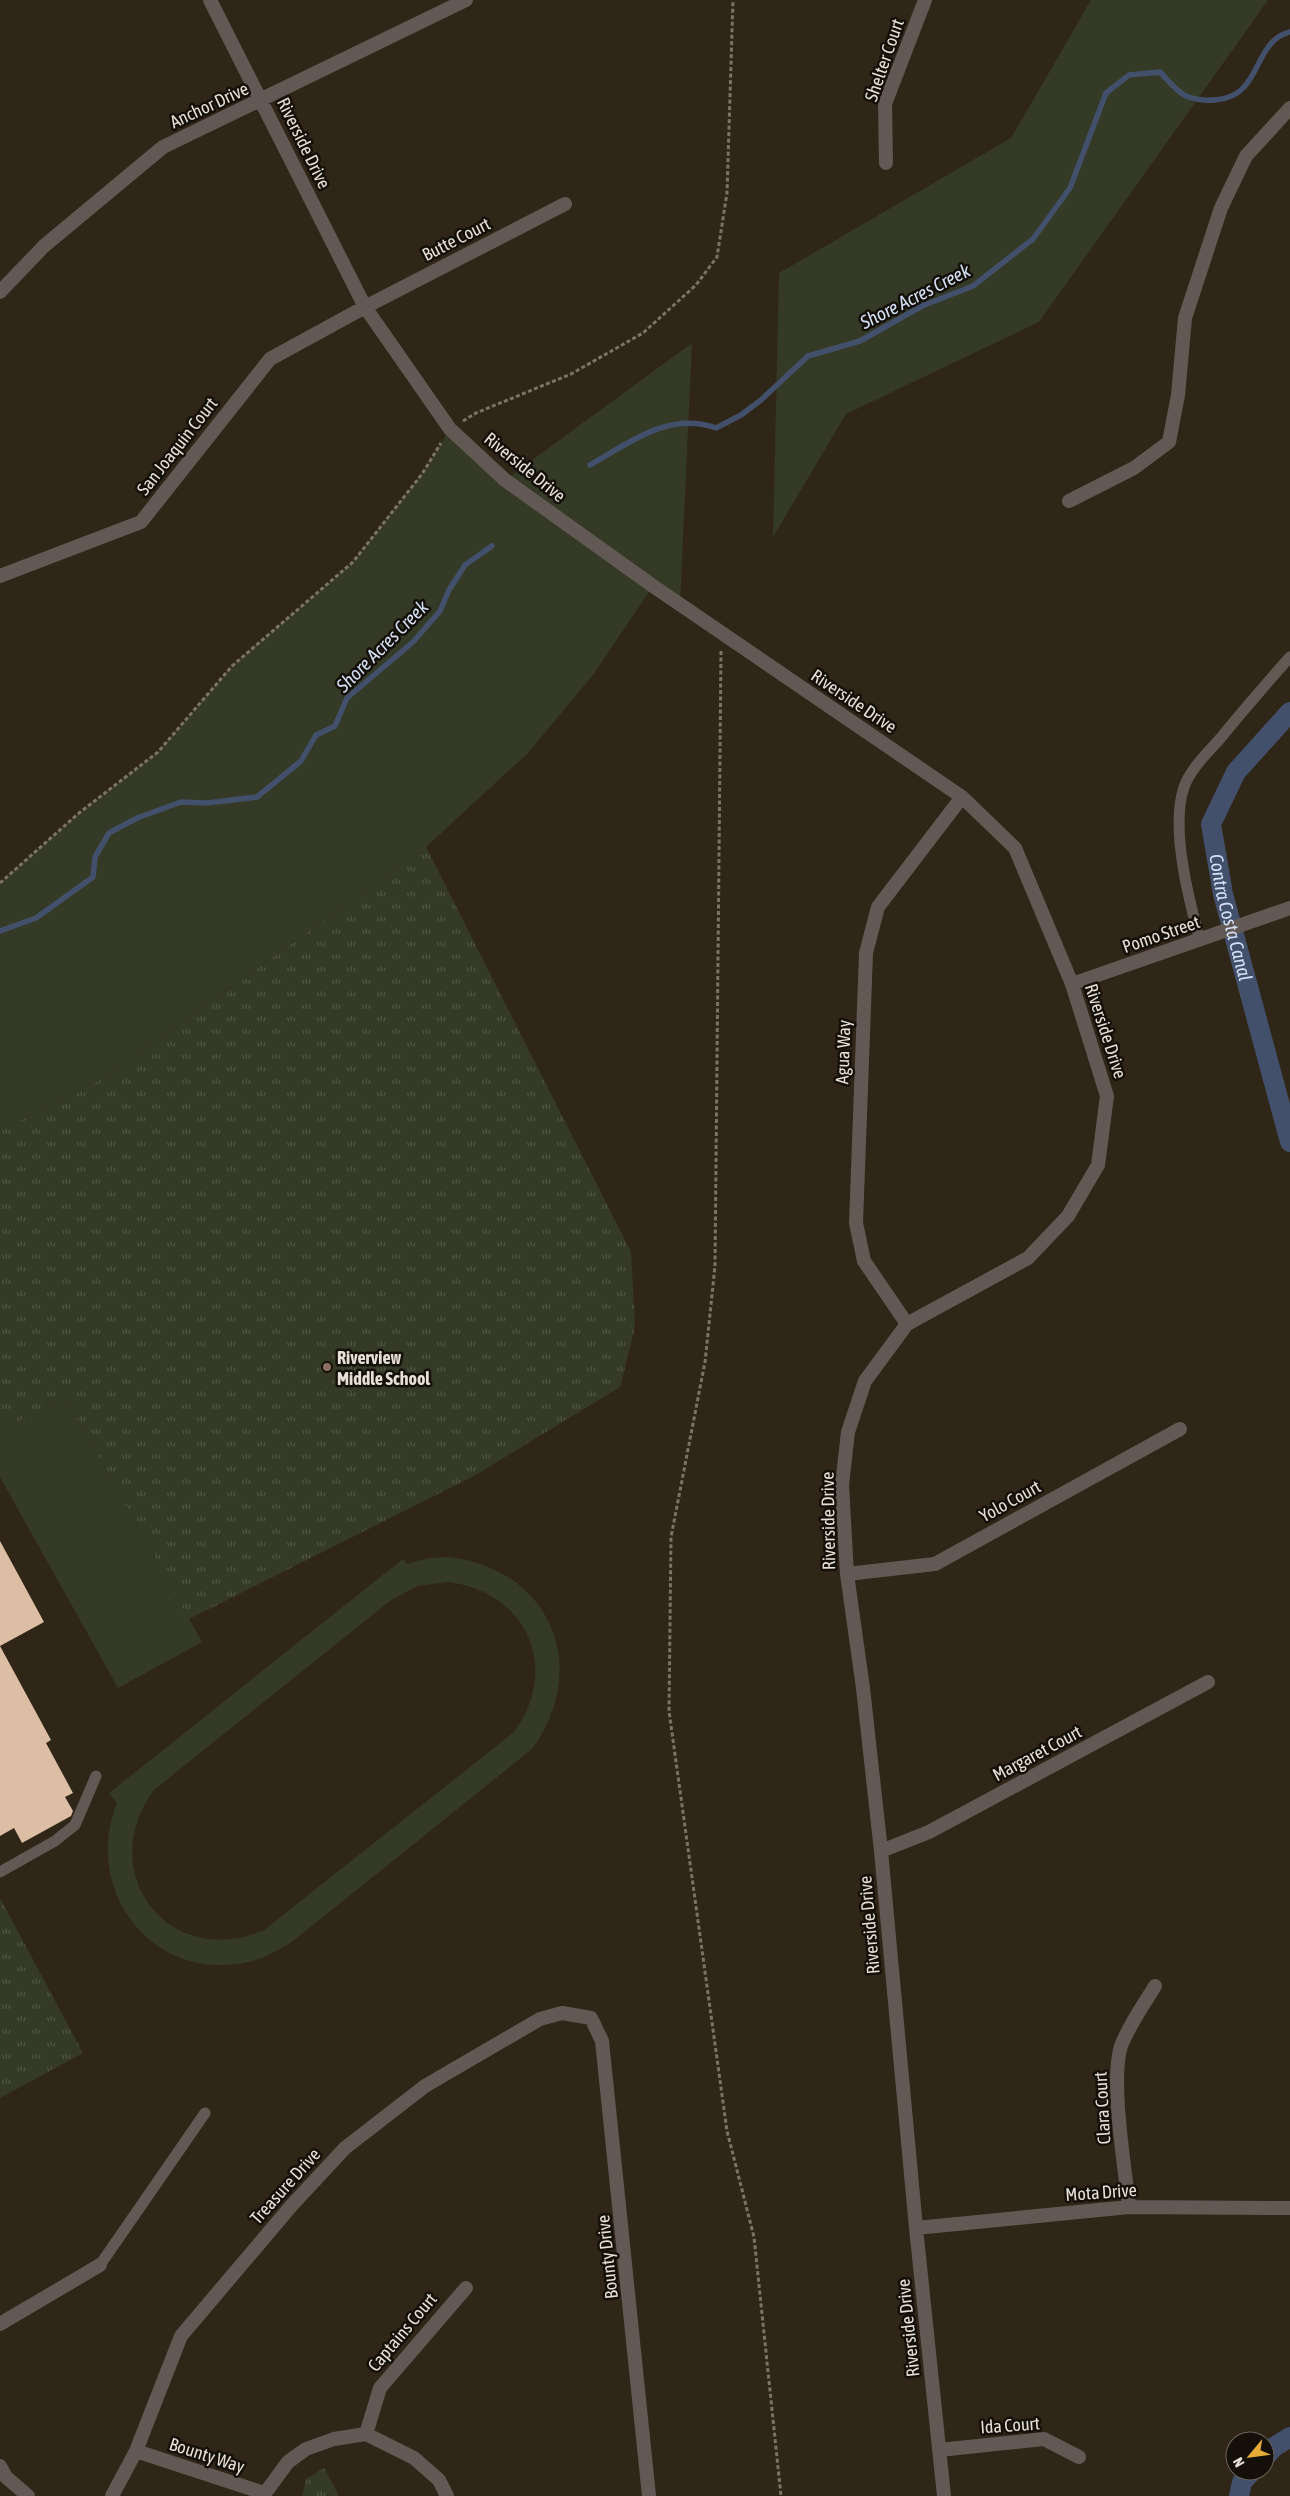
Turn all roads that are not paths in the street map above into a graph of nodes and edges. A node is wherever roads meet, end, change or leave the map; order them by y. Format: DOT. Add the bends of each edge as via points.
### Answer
graph roads {
  1 [pos="210,0"];
  2 [pos="466,0"];
  3 [pos="925,0"];
  4 [pos="262,101"];
  5 [pos="1290,108"];
  6 [pos="886,163"];
  7 [pos="565,204"];
  8 [pos="0,292"];
  9 [pos="364,307"];
  10 [pos="1069,501"];
  11 [pos="0,576"];
  12 [pos="1290,657"];
  13 [pos="962,797"];
  14 [pos="1290,908"];
  15 [pos="1200,941"];
  16 [pos="1072,984"];
  17 [pos="907,1324"];
  18 [pos="1180,1429"];
  19 [pos="847,1574"];
  20 [pos="1208,1682"];
  21 [pos="96,1776"];
  22 [pos="881,1850"];
  23 [pos="0,1872"];
  24 [pos="1155,1986"];
  25 [pos="591,2018"];
  26 [pos="205,2113"];
  27 [pos="1129,2207"];
  28 [pos="1290,2208"];
  29 [pos="916,2228"];
  30 [pos="100,2265"];
  31 [pos="466,2288"];
  32 [pos="0,2324"];
  33 [pos="366,2434"];
  34 [pos="939,2450"];
  35 [pos="136,2451"];
  36 [pos="1079,2457"];
  37 [pos="0,2466"];
  38 [pos="264,2495"];
  39 [pos="28,2496"];
  40 [pos="112,2496"];
  41 [pos="447,2496"];
  42 [pos="649,2496"];
  43 [pos="944,2496"];
  1 -- 4 [label="street, Riverside Drive"];
  2 -- 4 [label="street, Anchor Drive"];
  3 -- 6 [label="street, Shelter Court" via="885,104"];
  4 -- 8 [label="street, Anchor Drive" via="163,148 44,246"];
  4 -- 9 [label="street, Riverside Drive"];
  5 -- 10 [label="street" via="1246,156 1221,208 1185,318 1178,394 1169,442 1134,468"];
  7 -- 9 [label="street, Butte Court"];
  9 -- 11 [label="street, San Joaquin Court" via="270,359 141,522"];
  9 -- 13 [label="street, Riverside Drive" via="450,429 505,480 721,633"];
  12 -- 15 [label="lane" via="1198,764 1184,786 1180,819 1186,889"];
  13 -- 16 [label="street, Riverside Drive" via="1015,848"];
  13 -- 17 [label="street, Agua Way" via="878,907 866,953 856,1224 864,1261"];
  14 -- 15 [label="street, Pomo Street"];
  15 -- 16 [label="street, Pomo Street"];
  16 -- 17 [label="street, Riverside Drive" via="1107,1096 1098,1165 1068,1216 1028,1258"];
  17 -- 19 [label="street, Riverside Drive" via="865,1381 848,1432 842,1485"];
  18 -- 19 [label="street, Yolo Court" via="935,1564"];
  19 -- 22 [label="street, Riverside Drive"];
  20 -- 22 [label="street, Margaret Court" via="929,1832"];
  21 -- 23 [label="lane" via="75,1825 55,1841"];
  22 -- 29 [label="street, Riverside Drive"];
  24 -- 27 [label="street, Clara Court" via="1132,2022 1121,2048 1117,2075"];
  25 -- 35 [label="street, Treasure Drive" via="562,2012 540,2019 425,2086 345,2148 292,2205 182,2336"];
  25 -- 42 [label="street, Bounty Drive" via="602,2041 607,2068"];
  26 -- 30 [label="lane"];
  27 -- 28 [label="street, Mota Drive"];
  27 -- 29 [label="street, Mota Drive"];
  29 -- 34 [label="street, Riverside Drive"];
  30 -- 32 [label="street"];
  31 -- 33 [label="street, Captains Court" via="380,2388"];
  33 -- 38 [label="street" via="334,2439 306,2449 288,2462"];
  33 -- 41 [label="street" via="414,2458 439,2480"];
  34 -- 36 [label="street, Ida Court" via="1044,2439"];
  34 -- 43 [label="street, Riverside Drive"];
  35 -- 38 [label="street, Bounty Way"];
  35 -- 40 [label="street, Treasure Drive"];
  37 -- 39 [label="street" via="6,2477"];
}
